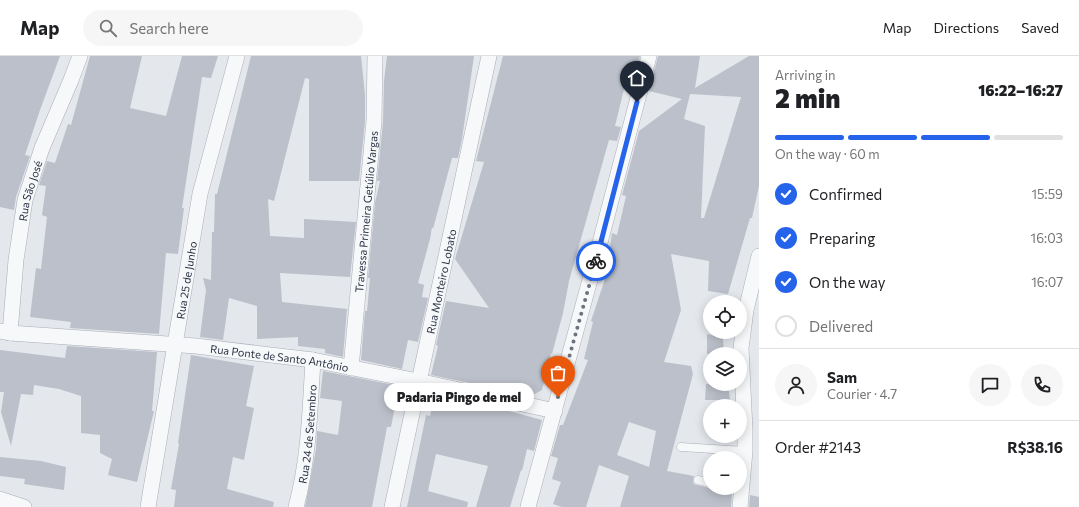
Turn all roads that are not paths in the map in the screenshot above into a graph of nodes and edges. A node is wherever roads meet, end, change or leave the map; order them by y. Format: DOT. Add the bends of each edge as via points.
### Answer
graph roads {
  1 [pos="80,56"];
  2 [pos="237,56"];
  3 [pos="375,56"];
  4 [pos="489,56"];
  5 [pos="649,56"];
  6 [pos="759,256"];
  7 [pos="5,332"];
  8 [pos="175,344"];
  9 [pos="313,360"];
  10 [pos="351,368"];
  11 [pos="418,381"];
  12 [pos="555,412"];
  13 [pos="681,447"];
  14 [pos="745,451"];
  15 [pos="698,480"];
  16 [pos="703,481"];
  17 [pos="739,495"];
  18 [pos="0,499"];
  19 [pos="24,507"];
  20 [pos="148,507"];
  21 [pos="296,507"];
  22 [pos="392,507"];
  23 [pos="528,507"];
  24 [pos="740,507"];
  1 -- 7 [label="street, Rua São José" via="42,148 25,200"];
  2 -- 8 [label="street, Rua 25 de Junho" via="200,194"];
  3 -- 10 [label="street, Travessa Primeira Getúlio Vargas" via="374,121"];
  4 -- 11 [label="street, Rua Monteiro Lobato"];
  5 -- 12 [label="street"];
  6 -- 14 [label="street" via="746,310 741,348"];
  7 -- 8 [label="street, Rua Ponte de Santo Antônio"];
  8 -- 9 [label="street, Rua Ponte de Santo Antônio"];
  8 -- 20 [label="street, Rua 25 de Junho"];
  9 -- 10 [label="street, Rua Ponte de Santo Antônio"];
  9 -- 21 [label="street, Rua 24 de Setembro" via="308,435 302,485"];
  10 -- 11 [label="street, Rua Ponte de Santo Antônio"];
  11 -- 12 [label="street, Rua Ponte de Santo Antônio"];
  11 -- 22 [label="street, Rua Monteiro Lobato"];
  12 -- 23 [label="street"];
  13 -- 14 [label="lane"];
  15 -- 16 [label="lane"];
  17 -- 24 [label="street"];
  18 -- 19 [label="street"];
}
